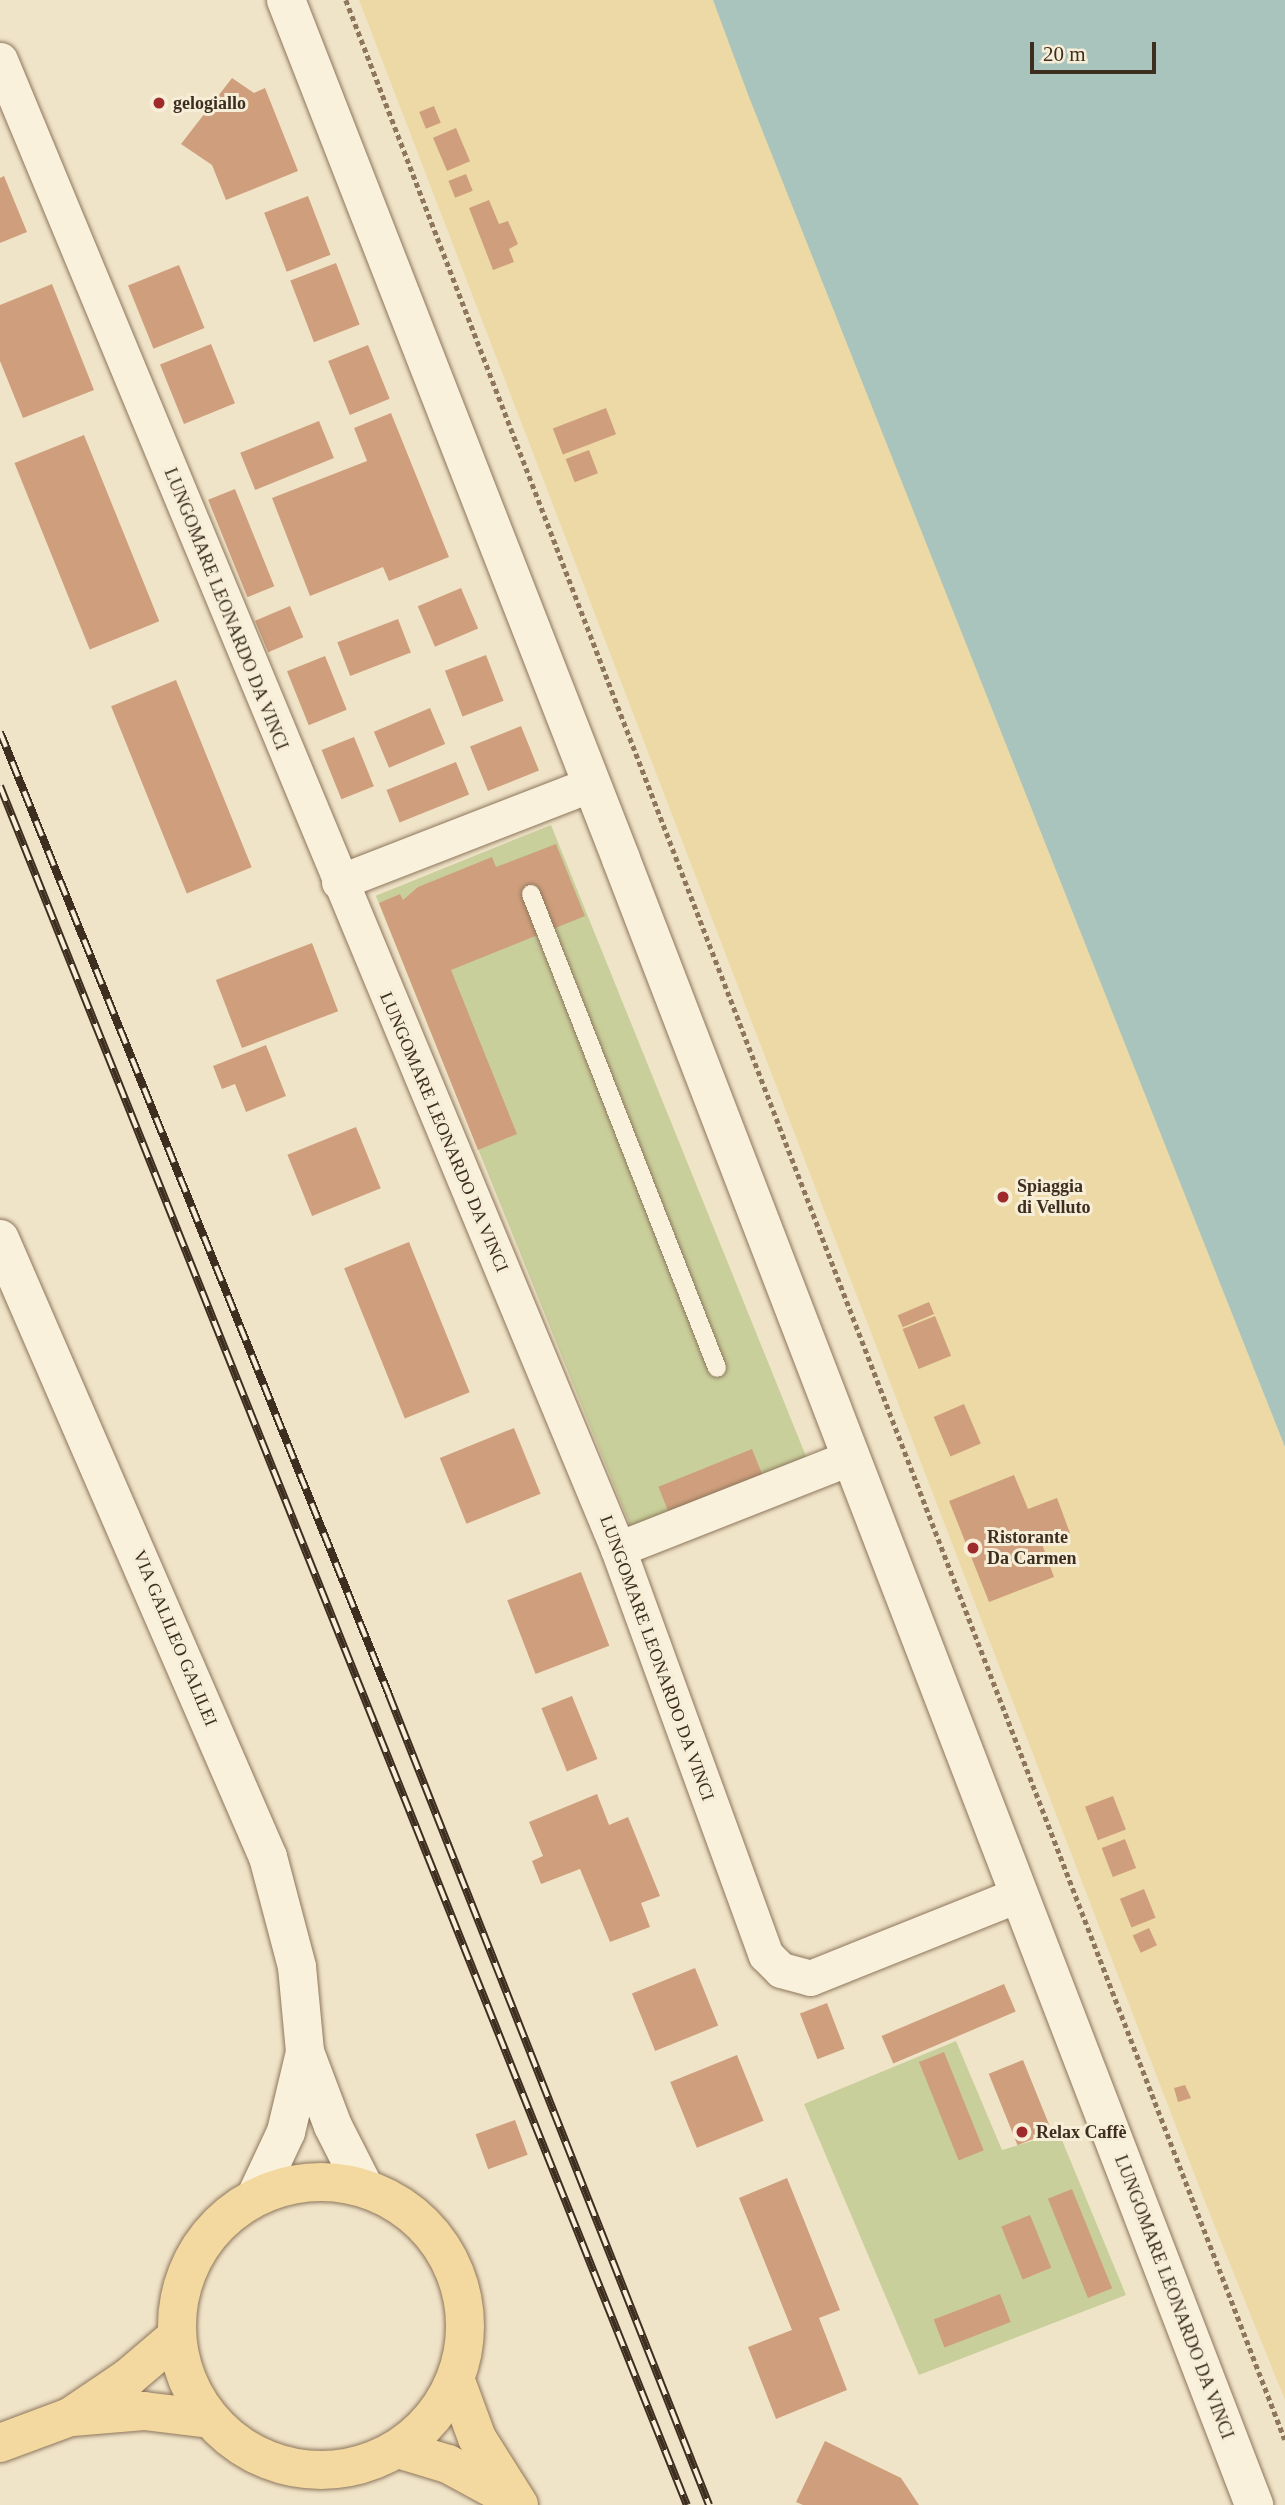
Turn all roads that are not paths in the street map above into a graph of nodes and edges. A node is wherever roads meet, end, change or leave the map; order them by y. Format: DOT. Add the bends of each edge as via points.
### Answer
graph roads {
  1 [pos="286,0"];
  2 [pos="0,60"];
  3 [pos="592,784"];
  4 [pos="339,882"];
  5 [pos="531,894"];
  6 [pos="0,1239"];
  7 [pos="717,1368"];
  8 [pos="852,1457"];
  9 [pos="618,1549"];
  10 [pos="1020,1894"];
  11 [pos="305,2052"];
  12 [pos="364,2187"];
  13 [pos="256,2196"];
  14 [pos="176,2337"];
  15 [pos="456,2381"];
  16 [pos="70,2417"];
  17 [pos="210,2419"];
  18 [pos="0,2443"];
  19 [pos="398,2449"];
  20 [pos="518,2503"];
  21 [pos="1254,2505"];
  1 -- 3 [label="street, LUNGOMARE LEONARDO DA VINCI"];
  2 -- 4 [label="street, LUNGOMARE LEONARDO DA VINCI"];
  3 -- 4 [label="street"];
  3 -- 8 [label="street, LUNGOMARE LEONARDO DA VINCI"];
  4 -- 9 [label="street, LUNGOMARE LEONARDO DA VINCI"];
  5 -- 7 [label="lane"];
  6 -- 11 [label="street, VIA GALILEO GALILEI" via="268,1857 297,1967"];
  8 -- 9 [label="street"];
  8 -- 10 [label="street, LUNGOMARE LEONARDO DA VINCI"];
  9 -- 10 [label="street, LUNGOMARE LEONARDO DA VINCI" via="766,1955 781,1970 810,1978"];
  10 -- 21 [label="street, LUNGOMARE LEONARDO DA VINCI"];
  11 -- 12 [label="street, VIA GALILEO GALILEI" via="333,2126"];
  11 -- 13 [label="street, VIA GALILEO GALILEI" via="286,2132"];
  12 -- 13 [label="main road" via="291,2183"];
  12 -- 15 [label="main road" via="401,2204 431,2231 452,2265 464,2302 466,2342"];
  13 -- 14 [label="main road" via="219,2223 187,2269 177,2302"];
  14 -- 16 [label="main road" via="129,2377"];
  14 -- 17 [label="main road" via="186,2381"];
  15 -- 19 [label="main road" via="432,2420"];
  15 -- 20 [label="main road" via="477,2438"];
  16 -- 17 [label="main road" via="145,2411"];
  16 -- 18 [label="main road"];
  17 -- 19 [label="main road" via="235,2443 298,2469 333,2471 366,2464"];
  19 -- 20 [label="main road" via="448,2464"];
}
